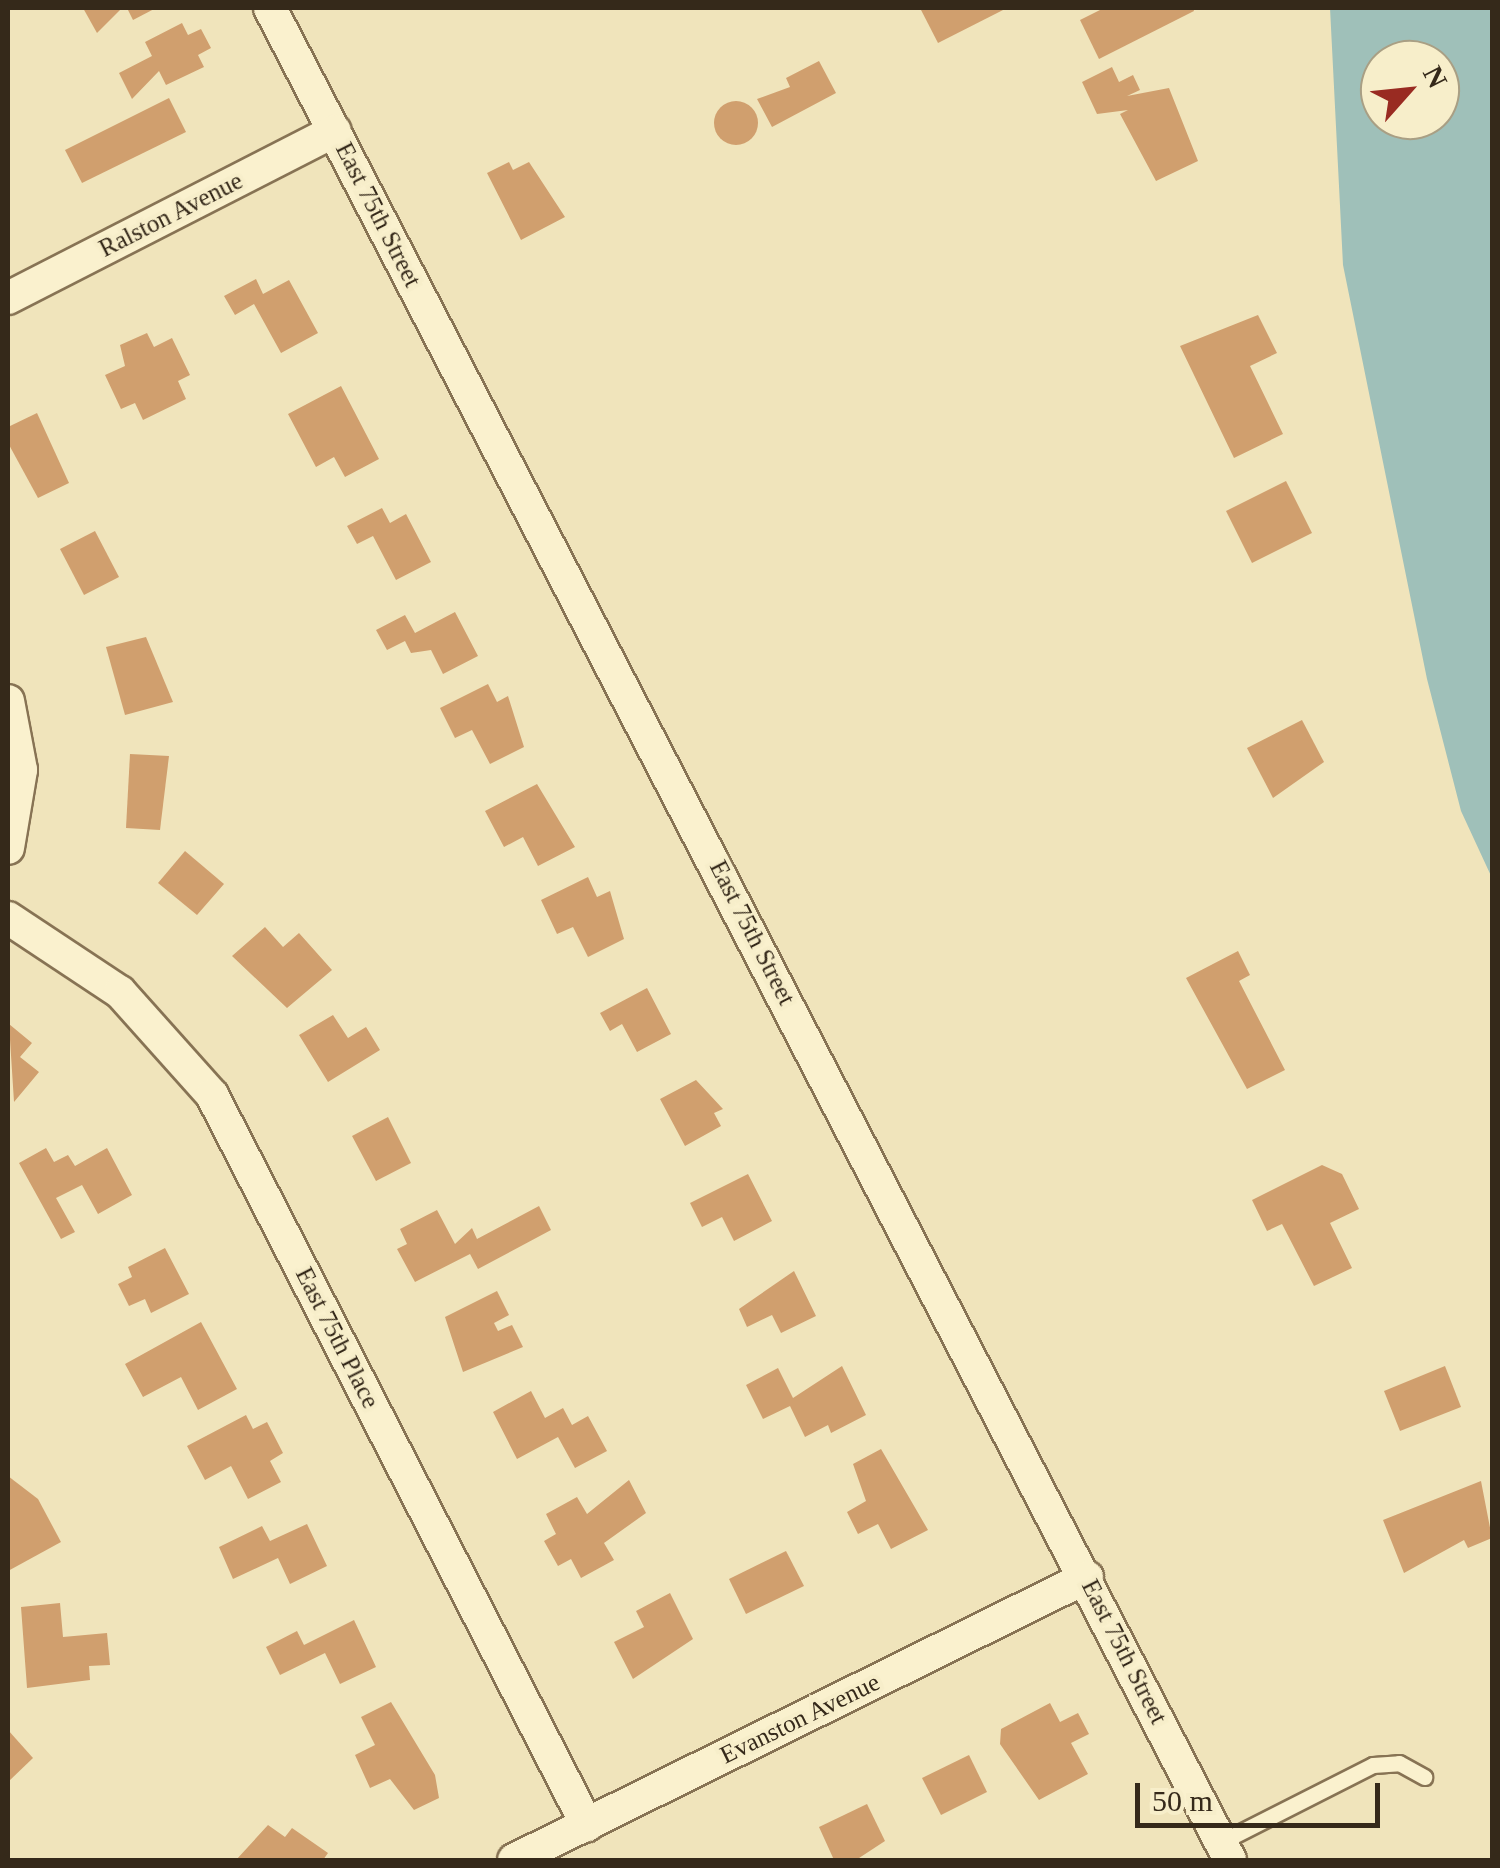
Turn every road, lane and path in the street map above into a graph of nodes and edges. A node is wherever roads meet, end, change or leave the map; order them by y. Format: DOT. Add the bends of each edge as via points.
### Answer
graph roads {
  1 [pos="270,8"];
  2 [pos="334,131"];
  3 [pos="8,298"];
  4 [pos="8,701"];
  5 [pos="8,848"];
  6 [pos="8,918"];
  7 [pos="1086,1577"];
  8 [pos="1424,1777"];
  9 [pos="587,1824"];
  10 [pos="1226,1851"];
  11 [pos="514,1860"];
  1 -- 2 [label="street, East 75th Street"];
  2 -- 3 [label="street, Ralston Avenue"];
  2 -- 7 [label="street, East 75th Street"];
  4 -- 5 [label="street" via="21,770"];
  6 -- 9 [label="street, East 75th Place" via="120,992 212,1094"];
  7 -- 9 [label="street, Evanston Avenue"];
  7 -- 10 [label="street, East 75th Street"];
  8 -- 10 [label="lane" via="1398,1762 1373,1764"];
  9 -- 11 [label="street, Evanston Avenue"];
}
